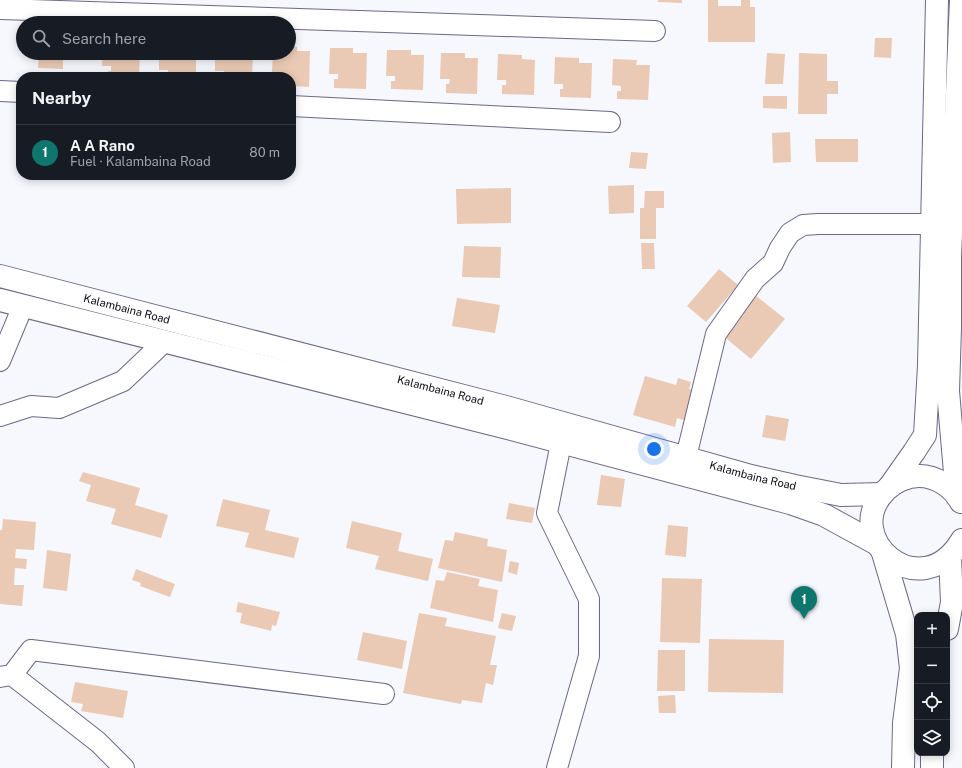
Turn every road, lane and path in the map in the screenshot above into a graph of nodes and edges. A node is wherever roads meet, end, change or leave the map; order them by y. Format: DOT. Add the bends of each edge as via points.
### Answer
graph roads {
  1 [pos="937,0"];
  2 [pos="961,0"];
  3 [pos="0,9"];
  4 [pos="208,16"];
  5 [pos="296,19"];
  6 [pos="655,31"];
  7 [pos="0,91"];
  8 [pos="16,92"];
  9 [pos="296,106"];
  10 [pos="610,122"];
  11 [pos="959,124"];
  12 [pos="932,224"];
  13 [pos="0,276"];
  14 [pos="0,300"];
  15 [pos="23,306"];
  16 [pos="6,334"];
  17 [pos="164,342"];
  18 [pos="0,361"];
  19 [pos="0,416"];
  20 [pos="561,442"];
  21 [pos="686,457"];
  22 [pos="886,490"];
  23 [pos="960,502"];
  24 [pos="880,548"];
  25 [pos="957,550"];
  26 [pos="950,613"];
  27 [pos="6,676"];
  28 [pos="384,694"];
  29 [pos="932,756"];
  30 [pos="124,768"];
  31 [pos="557,768"];
  32 [pos="902,768"];
  33 [pos="932,768"];
  1 -- 12 [label="main road"];
  2 -- 11 [label="main road"];
  3 -- 4 [label="street"];
  5 -- 6 [label="street"];
  7 -- 8 [label="street"];
  9 -- 10 [label="street"];
  11 -- 23 [label="main road" via="950,257 948,391"];
  12 -- 21 [label="street" via="818,224 803,225 790,233 773,263 755,279 716,334"];
  12 -- 22 [label="main road" via="925,435"];
  13 -- 21 [label="main road, Kalambaina Road" via="506,407"];
  14 -- 15 [label="main road, Kalambaina Road"];
  15 -- 16 [label="street"];
  15 -- 17 [label="main road, Kalambaina Road"];
  16 -- 18 [label="street"];
  17 -- 19 [label="street" via="123,381 59,408 31,406"];
  17 -- 20 [label="main road, Kalambaina Road"];
  20 -- 24 [label="main road, Kalambaina Road" via="790,503 824,515"];
  20 -- 31 [label="street" via="547,513 589,599 589,656"];
  21 -- 22 [label="main road, Kalambaina Road" via="751,476 841,495"];
  22 -- 23 [label="main road" via="903,479 918,476 933,478 946,485"];
  22 -- 24 [label="main road" via="876,503 873,513 872,524"];
  24 -- 25 [label="main road, Kalambaina Road" via="895,562 909,568 923,569 938,565"];
  24 -- 32 [label="main road" via="907,634 911,668"];
  25 -- 26 [label="main road"];
  27 -- 28 [label="street" via="30,650"];
  27 -- 30 [label="street" via="98,742"];
  29 -- 33 [label="main road"];
}
